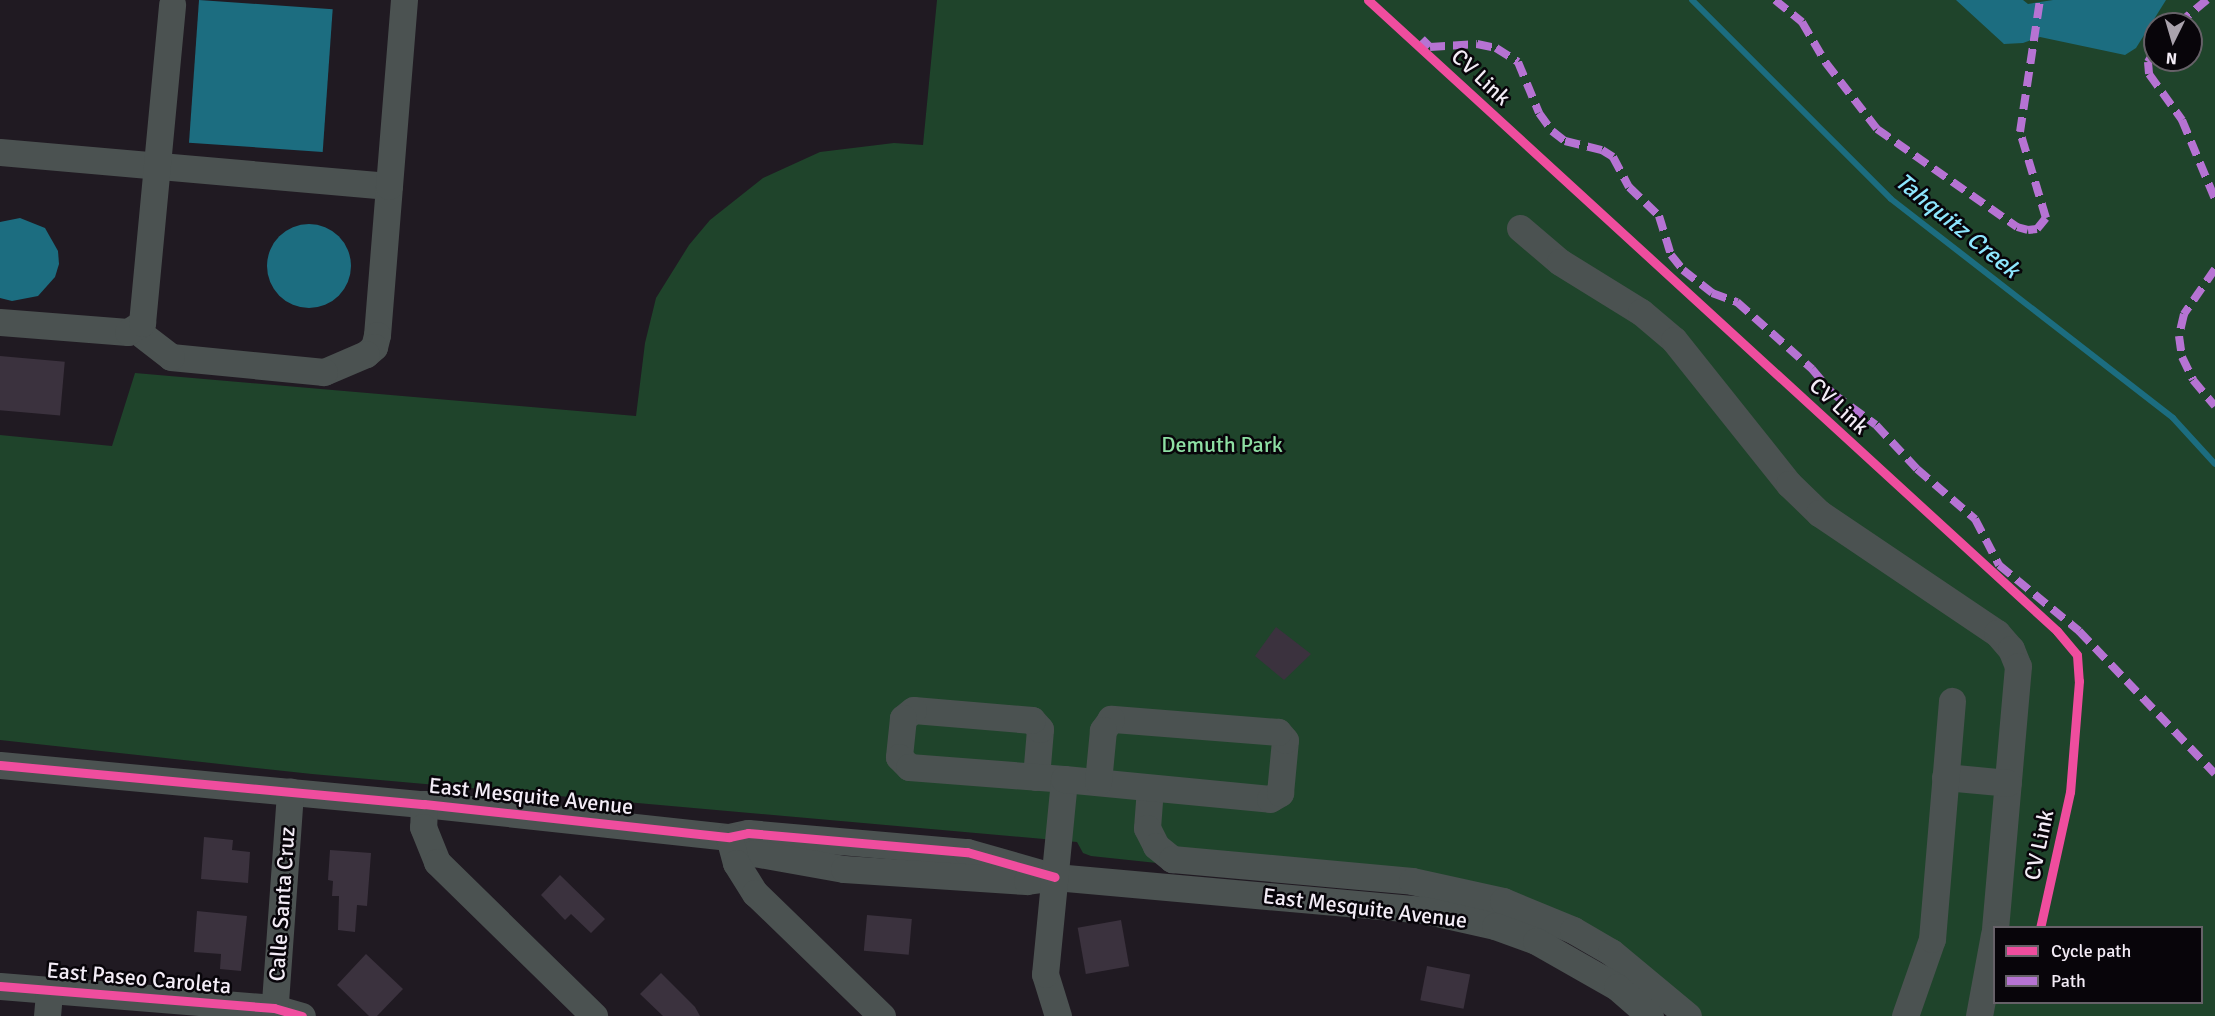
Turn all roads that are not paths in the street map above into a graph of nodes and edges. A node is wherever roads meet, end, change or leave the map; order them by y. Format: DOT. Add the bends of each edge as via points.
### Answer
graph roads {
  1 [pos="404,0"];
  2 [pos="171,4"];
  3 [pos="0,152"];
  4 [pos="156,166"];
  5 [pos="388,186"];
  6 [pos="1521,228"];
  7 [pos="0,322"];
  8 [pos="136,330"];
  9 [pos="1952,701"];
  10 [pos="0,765"];
  11 [pos="1036,777"];
  12 [pos="1946,777"];
  13 [pos="1064,780"];
  14 [pos="1098,782"];
  15 [pos="2008,783"];
  16 [pos="1150,788"];
  17 [pos="290,792"];
  18 [pos="424,804"];
  19 [pos="729,837"];
  20 [pos="1055,877"];
  21 [pos="1995,926"];
  22 [pos="1993,944"];
  23 [pos="0,986"];
  24 [pos="48,1003"];
  25 [pos="274,1012"];
  26 [pos="302,1016"];
  27 [pos="594,1016"];
  28 [pos="882,1016"];
  29 [pos="1058,1016"];
  30 [pos="1650,1016"];
  31 [pos="1688,1016"];
  32 [pos="1905,1016"];
  33 [pos="1979,1016"];
  1 -- 5 [label="street"];
  2 -- 4 [label="street"];
  3 -- 4 [label="street"];
  4 -- 5 [label="street"];
  4 -- 8 [label="street" via="142,323"];
  5 -- 8 [label="street" via="375,347 366,354 324,372 171,357"];
  6 -- 15 [label="street" via="1560,262 1641,312 1674,340 1789,484 1819,513 1997,633 2011,649 2018,666"];
  7 -- 8 [label="street"];
  9 -- 12 [label="street"];
  10 -- 17 [label="street, East Mesquite Avenue"];
  11 -- 11 [label="street" via="909,767 899,757 903,718 913,710 1032,720 1040,729"];
  11 -- 13 [label="street"];
  12 -- 15 [label="street"];
  12 -- 32 [label="street" via="1932,939"];
  13 -- 14 [label="street"];
  13 -- 20 [label="street"];
  14 -- 16 [label="street"];
  14 -- 16 [label="street" via="1102,730 1111,719 1278,732 1285,740 1280,793 1270,799"];
  15 -- 21 [label="street"];
  16 -- 31 [label="street" via="1147,828 1156,846 1172,859 1412,881 1503,901 1573,930 1611,952"];
  17 -- 18 [label="street, East Mesquite Avenue"];
  17 -- 25 [label="street, Calle Santa Cruz"];
  18 -- 19 [label="street, East Mesquite Avenue"];
  18 -- 27 [label="street" via="423,827 437,862"];
  19 -- 20 [label="street, East Mesquite Avenue" via="748,833 967,852"];
  19 -- 28 [label="street" via="736,863 755,893"];
  20 -- 29 [label="street" via="1045,974"];
  20 -- 30 [label="street, East Mesquite Avenue" via="1424,910 1468,919 1536,941 1572,959 1617,987"];
  22 -- 33 [label="street"];
  23 -- 24 [label="street, East Paseo Caroleta"];
  24 -- 25 [label="street, East Paseo Caroleta"];
  25 -- 26 [label="street, East Paseo Caroleta"];
}
